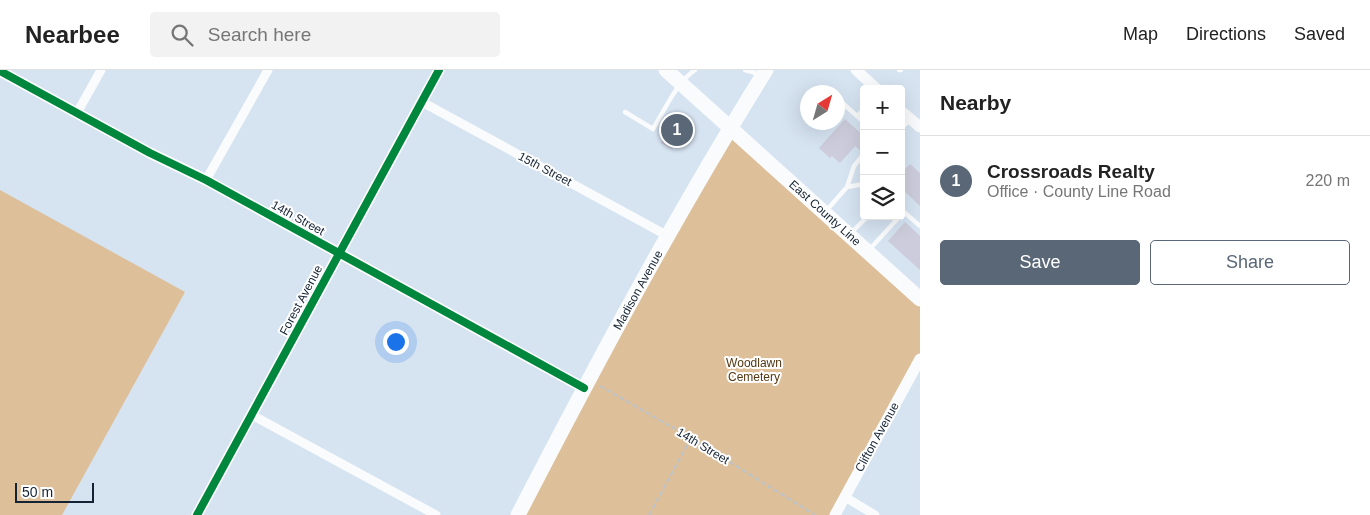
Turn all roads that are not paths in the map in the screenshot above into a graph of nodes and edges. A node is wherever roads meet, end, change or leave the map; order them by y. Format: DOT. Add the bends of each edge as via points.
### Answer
graph roads {
  1 [pos="101,70"];
  2 [pos="268,70"];
  3 [pos="439,70"];
  4 [pos="666,70"];
  5 [pos="695,70"];
  6 [pos="745,70"];
  7 [pos="856,70"];
  8 [pos="0,71"];
  9 [pos="765,72"];
  10 [pos="681,83"];
  11 [pos="873,85"];
  12 [pos="422,102"];
  13 [pos="845,105"];
  14 [pos="625,112"];
  15 [pos="77,113"];
  16 [pos="860,113"];
  17 [pos="906,115"];
  18 [pos="857,116"];
  19 [pos="860,119"];
  20 [pos="730,127"];
  21 [pos="920,128"];
  22 [pos="860,159"];
  23 [pos="206,180"];
  24 [pos="860,185"];
  25 [pos="847,187"];
  26 [pos="825,212"];
  27 [pos="905,215"];
  28 [pos="864,220"];
  29 [pos="896,220"];
  30 [pos="920,226"];
  31 [pos="849,234"];
  32 [pos="668,236"];
  33 [pos="868,251"];
  34 [pos="339,253"];
  35 [pos="920,299"];
  36 [pos="920,359"];
  37 [pos="587,384"];
  38 [pos="252,415"];
  39 [pos="845,497"];
  40 [pos="433,514"];
  41 [pos="197,515"];
  42 [pos="518,515"];
  43 [pos="835,515"];
  44 [pos="875,515"];
  1 -- 15 [label="street"];
  2 -- 23 [label="street"];
  3 -- 12 [label="street, Forest Avenue"];
  4 -- 10 [label="main road, East County Line"];
  5 -- 10 [label="lane"];
  6 -- 9 [label="lane"];
  7 -- 11 [label="street"];
  8 -- 15 [label="street, 14th Street"];
  9 -- 20 [label="main road, Madison Avenue"];
  10 -- 14 [label="lane" via="653,129"];
  10 -- 20 [label="main road, East County Line"];
  12 -- 32 [label="street, 15th Street"];
  12 -- 34 [label="street, Forest Avenue"];
  13 -- 18 [label="lane"];
  15 -- 23 [label="street, 14th Street"];
  16 -- 18 [label="lane"];
  17 -- 21 [label="street"];
  18 -- 19 [label="lane"];
  20 -- 26 [label="main road, East County Line"];
  20 -- 32 [label="main road, Madison Avenue"];
  22 -- 25 [label="lane"];
  23 -- 34 [label="street, 14th Street"];
  24 -- 25 [label="lane"];
  25 -- 26 [label="lane"];
  26 -- 31 [label="main road, East County Line"];
  27 -- 30 [label="lane"];
  28 -- 31 [label="lane"];
  29 -- 33 [label="lane"];
  31 -- 33 [label="main road, East County Line"];
  32 -- 37 [label="main road, Madison Avenue"];
  33 -- 35 [label="main road, East County Line"];
  34 -- 37 [label="street, 14th Street"];
  34 -- 38 [label="street, Forest Avenue"];
  36 -- 39 [label="street, Clifton Avenue"];
  37 -- 42 [label="main road, Madison Avenue"];
  38 -- 40 [label="street"];
  38 -- 41 [label="street, Forest Avenue"];
  39 -- 43 [label="street, Clifton Avenue"];
  39 -- 44 [label="street"];
}
